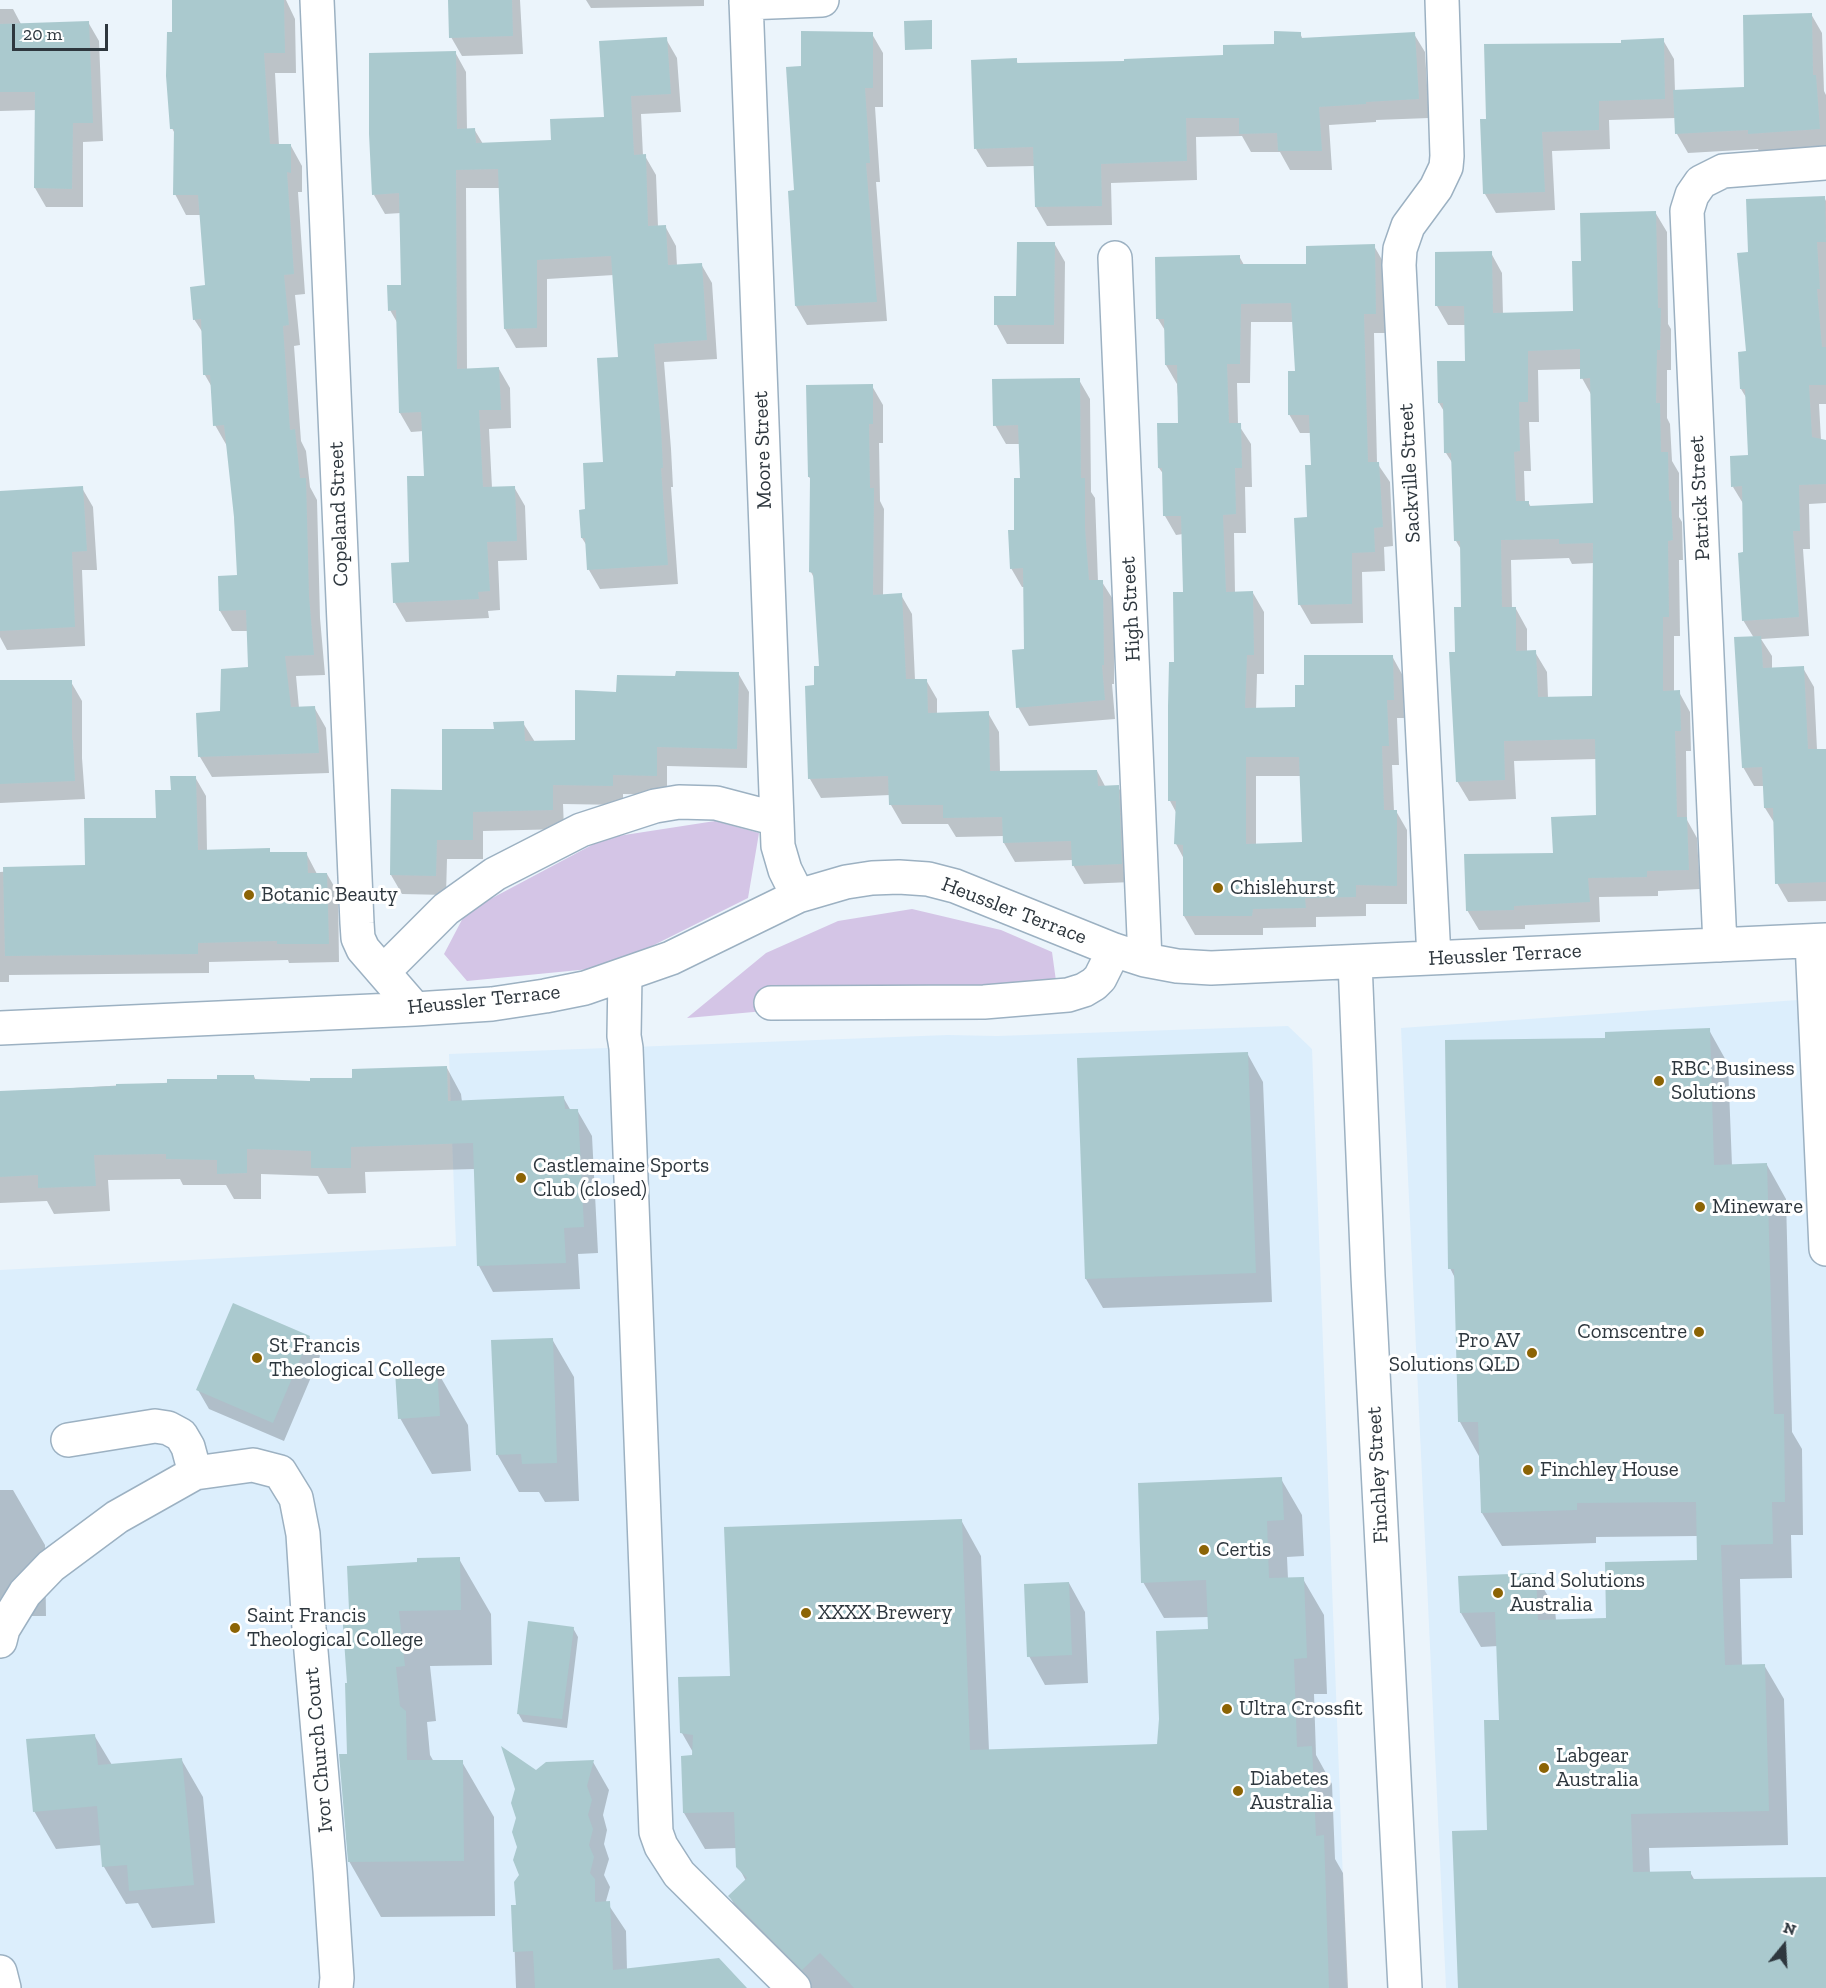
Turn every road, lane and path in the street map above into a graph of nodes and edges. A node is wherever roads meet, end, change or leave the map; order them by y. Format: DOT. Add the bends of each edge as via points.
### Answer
graph roads {
  1 [pos="317,0"];
  2 [pos="822,0"];
  3 [pos="1442,0"];
  4 [pos="746,2"];
  5 [pos="1826,163"];
  6 [pos="1115,258"];
  7 [pos="777,819"];
  8 [pos="798,896"];
  9 [pos="1819,941"];
  10 [pos="1720,945"];
  11 [pos="1114,950"];
  12 [pos="1434,958"];
  13 [pos="1146,960"];
  14 [pos="1355,962"];
  15 [pos="383,972"];
  16 [pos="625,975"];
  17 [pos="771,1003"];
  18 [pos="414,1009"];
  19 [pos="0,1028"];
  20 [pos="1826,1249"];
  21 [pos="68,1440"];
  22 [pos="195,1473"];
  23 [pos="0,1641"];
  24 [pos="0,1972"];
  25 [pos="4,1988"];
  26 [pos="336,1988"];
  27 [pos="794,1988"];
  28 [pos="1405,1988"];
  1 -- 15 [label="street, Copeland Street" via="358,938"];
  2 -- 4 [label="street"];
  3 -- 12 [label="street, Sackville Street" via="1446,167 1408,226 1400,249"];
  4 -- 7 [label="street, Moore Street"];
  5 -- 10 [label="street, Patrick Street" via="1723,171 1701,182 1687,211"];
  6 -- 13 [label="street, High Street"];
  7 -- 8 [label="street, Moore Street" via="778,846"];
  7 -- 15 [label="street" via="716,803 680,802 581,830 495,874 446,909"];
  8 -- 11 [label="street, Heussler Terrace" via="872,878 928,879 955,886"];
  8 -- 16 [label="street, Heussler Terrace" via="671,958"];
  9 -- 10 [label="street, Heussler Terrace"];
  9 -- 20 [label="street"];
  10 -- 12 [label="street, Heussler Terrace"];
  11 -- 13 [label="street, Heussler Terrace"];
  11 -- 17 [label="street, Heussler Terrace" via="1094,984 1068,995 984,1002"];
  12 -- 14 [label="street, Heussler Terrace"];
  13 -- 14 [label="street, Heussler Terrace" via="1211,968"];
  14 -- 28 [label="street, Finchley Street"];
  15 -- 18 [label="street, Copeland Street"];
  16 -- 18 [label="street, Heussler Terrace" via="545,996"];
  16 -- 27 [label="street" via="624,1036 656,1833 679,1874"];
  18 -- 19 [label="street, Heussler Terrace"];
  21 -- 22 [label="street" via="154,1426 168,1428 181,1435"];
  22 -- 23 [label="street, Ivor Church Court" via="117,1516 51,1566 25,1593"];
  22 -- 26 [label="street, Ivor Church Court" via="253,1465 280,1472 296,1498 303,1534"];
  24 -- 25 [label="street"];
}
